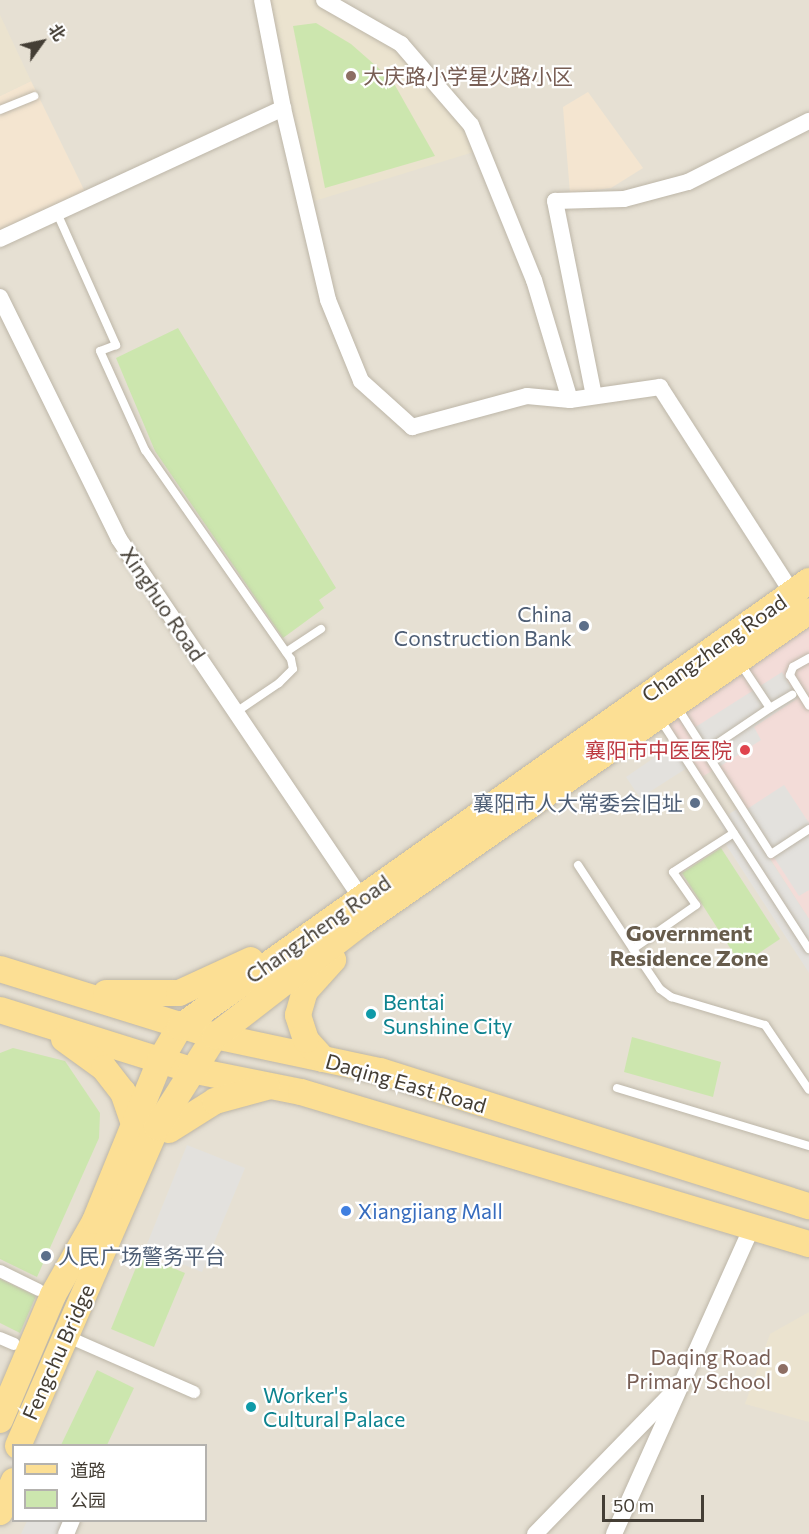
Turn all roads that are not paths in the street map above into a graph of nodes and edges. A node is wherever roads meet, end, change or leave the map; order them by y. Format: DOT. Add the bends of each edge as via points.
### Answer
graph roads {
  1 [pos="262,0"];
  2 [pos="324,0"];
  3 [pos="34,96"];
  4 [pos="283,108"];
  5 [pos="0,110"];
  6 [pos="809,122"];
  7 [pos="57,213"];
  8 [pos="0,239"];
  9 [pos="0,297"];
  10 [pos="594,396"];
  11 [pos="570,400"];
  12 [pos="803,595"];
  13 [pos="321,629"];
  14 [pos="286,652"];
  15 [pos="809,658"];
  16 [pos="738,660"];
  17 [pos="792,695"];
  18 [pos="809,705"];
  19 [pos="770,708"];
  20 [pos="667,710"];
  21 [pos="236,712"];
  22 [pos="715,745"];
  23 [pos="809,829"];
  24 [pos="734,833"];
  25 [pos="417,859"];
  26 [pos="578,864"];
  27 [pos="358,893"];
  28 [pos="364,921"];
  29 [pos="633,949"];
  30 [pos="809,949"];
  31 [pos="0,969"];
  32 [pos="72,991"];
  33 [pos="0,1010"];
  34 [pos="35,1021"];
  35 [pos="180,1027"];
  36 [pos="215,1036"];
  37 [pos="323,1059"];
  38 [pos="160,1061"];
  39 [pos="186,1077"];
  40 [pos="270,1086"];
  41 [pos="617,1088"];
  42 [pos="809,1090"];
  43 [pos="154,1128"];
  44 [pos="809,1146"];
  45 [pos="809,1206"];
  46 [pos="94,1221"];
  47 [pos="751,1229"];
  48 [pos="809,1244"];
  49 [pos="0,1271"];
  50 [pos="39,1290"];
  51 [pos="70,1324"];
  52 [pos="0,1338"];
  53 [pos="14,1344"];
  54 [pos="682,1381"];
  55 [pos="194,1392"];
  56 [pos="0,1420"];
  57 [pos="19,1444"];
  58 [pos="30,1444"];
  59 [pos="0,1451"];
  60 [pos="10,1484"];
  61 [pos="0,1512"];
  62 [pos="536,1534"];
  63 [pos="614,1534"];
  1 -- 4 [label="street"];
  2 -- 11 [label="street" via="400,44 471,125 534,280"];
  3 -- 5 [label="lane"];
  4 -- 7 [label="street"];
  4 -- 11 [label="street" via="328,300 361,381 412,427 527,396"];
  6 -- 10 [label="street" via="688,182 624,199 555,201"];
  7 -- 8 [label="street"];
  7 -- 14 [label="lane" via="116,345 100,351 145,450"];
  9 -- 21 [label="street, Xinghuo Road" via="119,538"];
  10 -- 11 [label="street"];
  10 -- 12 [label="street" via="660,387"];
  12 -- 16 [label="main road, Changzheng Road"];
  12 -- 25 [label="main road, Changzheng Road"];
  13 -- 14 [label="lane"];
  14 -- 21 [label="lane" via="293,669"];
  15 -- 18 [label="lane" via="793,667 790,675"];
  16 -- 19 [label="lane"];
  16 -- 20 [label="main road, Changzheng Road"];
  17 -- 19 [label="lane"];
  19 -- 22 [label="lane"];
  20 -- 23 [label="lane" via="771,854"];
  20 -- 24 [label="lane"];
  20 -- 28 [label="main road, Changzheng Road"];
  21 -- 27 [label="street, Xinghuo Road"];
  24 -- 29 [label="lane" via="673,872 696,905"];
  24 -- 30 [label="lane"];
  25 -- 27 [label="main road" via="394,868"];
  25 -- 35 [label="main road, Changzheng Road"];
  26 -- 29 [label="lane"];
  27 -- 32 [label="main road" via="264,954 179,993"];
  28 -- 36 [label="main road, Changzheng Road"];
  28 -- 37 [label="main road" via="305,991 298,1015 306,1040"];
  29 -- 42 [label="lane" via="660,989 671,997 765,1025"];
  31 -- 32 [label="main road, Daqing East Road"];
  32 -- 35 [label="main road, Daqing East Road"];
  33 -- 34 [label="main road, Daqing East Road"];
  34 -- 38 [label="main road, Daqing East Road"];
  34 -- 43 [label="main road" via="104,1068"];
  35 -- 36 [label="main road, Daqing East Road"];
  35 -- 38 [label="main road, Changzheng Road"];
  36 -- 37 [label="main road, Daqing East Road"];
  36 -- 39 [label="main road, Changzheng Road"];
  37 -- 45 [label="main road, Daqing East Road" via="380,1071"];
  38 -- 39 [label="main road, Daqing East Road"];
  38 -- 43 [label="main road, Changzheng Road"];
  39 -- 40 [label="main road, Daqing East Road"];
  39 -- 43 [label="main road, Changzheng Road"];
  40 -- 43 [label="main road" via="215,1101"];
  40 -- 47 [label="main road, Daqing East Road"];
  41 -- 44 [label="lane"];
  43 -- 46 [label="main road, Changzheng Road"];
  43 -- 51 [label="main road, Fengchu Bridge"];
  46 -- 51 [label="main road, Fengchu Bridge"];
  46 -- 56 [label="main road, Changzheng Road" via="53,1295"];
  47 -- 48 [label="main road, Daqing East Road"];
  47 -- 54 [label="street"];
  49 -- 50 [label="street"];
  51 -- 55 [label="street"];
  51 -- 57 [label="main road, Fengchu Bridge"];
  51 -- 58 [label="main road"];
  51 -- 59 [label="main road, Fengchu Bridge"];
  52 -- 53 [label="street"];
  54 -- 62 [label="street"];
  54 -- 63 [label="street"];
  60 -- 61 [label="main road"];
}
